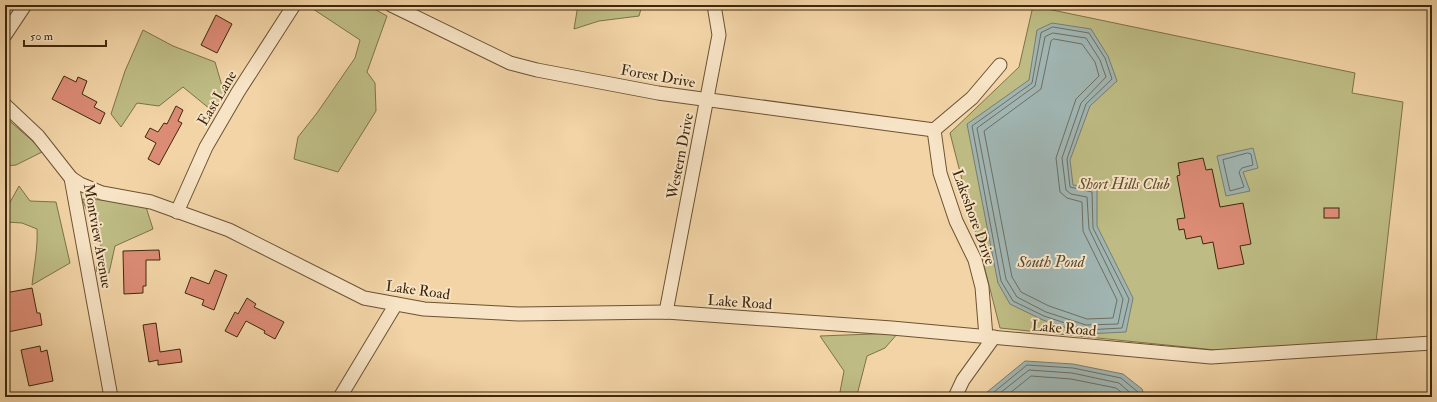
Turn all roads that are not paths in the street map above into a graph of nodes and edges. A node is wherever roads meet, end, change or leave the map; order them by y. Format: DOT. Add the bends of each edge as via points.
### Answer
graph roads {
  1 [pos="25,5"];
  2 [pos="294,5"];
  3 [pos="390,5"];
  4 [pos="714,5"];
  5 [pos="5,35"];
  6 [pos="1000,65"];
  7 [pos="707,100"];
  8 [pos="5,105"];
  9 [pos="934,130"];
  10 [pos="71,178"];
  11 [pos="177,212"];
  12 [pos="396,304"];
  13 [pos="666,312"];
  14 [pos="990,337"];
  15 [pos="1432,344"];
  16 [pos="112,397"];
  17 [pos="340,397"];
  18 [pos="955,397"];
  1 -- 5 [label="street"];
  2 -- 11 [label="street, East Lane" via="206,147"];
  3 -- 7 [label="street, Forest Drive" via="510,63 658,93"];
  4 -- 7 [label="street, Western Drive" via="718,35"];
  6 -- 9 [label="street" via="972,98"];
  7 -- 9 [label="street, Forest Drive"];
  7 -- 13 [label="street, Western Drive"];
  8 -- 10 [label="street, Montview Avenue" via="38,136"];
  9 -- 14 [label="street, Lakeshore Drive" via="940,173 956,221 975,260"];
  10 -- 11 [label="street, Lake Road" via="102,193 151,202"];
  10 -- 16 [label="street, Montview Avenue"];
  11 -- 12 [label="street, Lake Road" via="229,230 364,298"];
  12 -- 13 [label="street, Lake Road" via="424,309 519,314"];
  12 -- 17 [label="street"];
  13 -- 14 [label="street, Lake Road"];
  14 -- 15 [label="street, Lake Road" via="1212,357"];
  14 -- 18 [label="street"];
}
